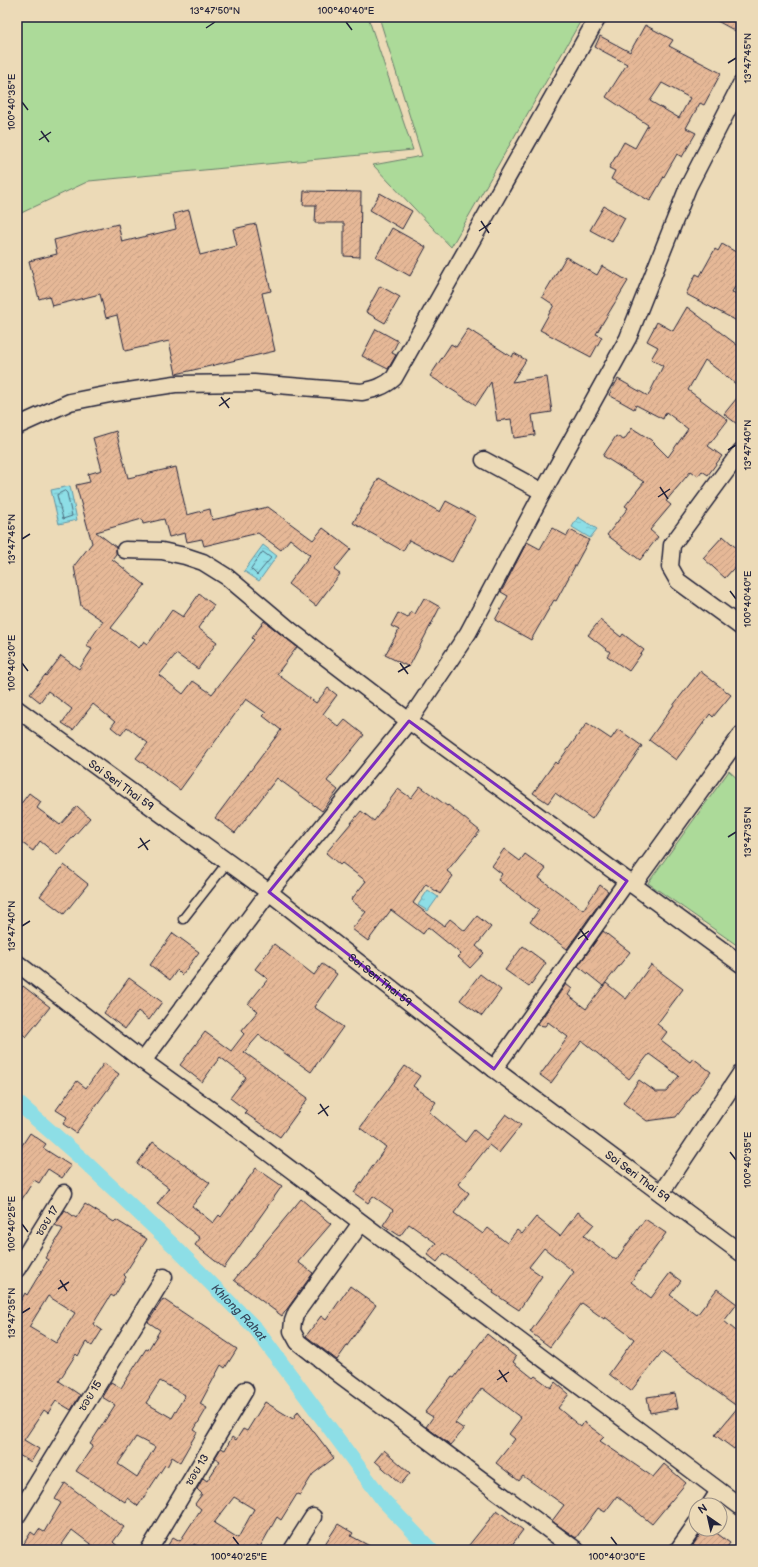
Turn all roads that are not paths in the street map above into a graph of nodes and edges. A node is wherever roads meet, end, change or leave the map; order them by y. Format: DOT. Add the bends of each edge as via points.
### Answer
graph roads {
  1 [pos="598,17"];
  2 [pos="741,84"];
  3 [pos="17,426"];
  4 [pos="741,451"];
  5 [pos="484,460"];
  6 [pos="543,492"];
  7 [pos="125,550"];
  8 [pos="741,627"];
  9 [pos="17,709"];
  10 [pos="409,721"];
  11 [pos="741,735"];
  12 [pos="736,755"];
  13 [pos="227,863"];
  14 [pos="630,883"];
  15 [pos="269,892"];
  16 [pos="183,919"];
  17 [pos="17,963"];
  18 [pos="741,964"];
  19 [pos="143,1062"];
  20 [pos="494,1068"];
  21 [pos="741,1072"];
  22 [pos="64,1193"];
  23 [pos="661,1193"];
  24 [pos="361,1223"];
  25 [pos="741,1253"];
  26 [pos="17,1269"];
  27 [pos="164,1277"];
  28 [pos="245,1390"];
  29 [pos="719,1491"];
  30 [pos="715,1497"];
  31 [pos="21,1499"];
  32 [pos="741,1507"];
  33 [pos="17,1516"];
  34 [pos="313,1517"];
  35 [pos="688,1536"];
  36 [pos="149,1550"];
  37 [pos="292,1550"];
  38 [pos="576,1550"];
  39 [pos="678,1550"];
  1 -- 3 [label="street" via="394,378 380,388 362,392 254,383 175,384 70,402"];
  2 -- 6 [label="street" via="688,187 628,338"];
  4 -- 8 [label="street" via="672,545 670,567 678,582"];
  5 -- 6 [label="street"];
  6 -- 10 [label="street" via="468,633"];
  7 -- 10 [label="street" via="162,552 203,562 227,577 290,630"];
  9 -- 13 [label="street, Soi Seri Thai 59"];
  10 -- 14 [label="street"];
  10 -- 15 [label="street"];
  11 -- 12 [label="street"];
  12 -- 14 [label="street"];
  13 -- 15 [label="street, Soi Seri Thai 59"];
  13 -- 16 [label="lane"];
  14 -- 18 [label="street"];
  14 -- 20 [label="street"];
  15 -- 19 [label="street"];
  15 -- 20 [label="street, Soi Seri Thai 59"];
  17 -- 19 [label="street"];
  19 -- 24 [label="street"];
  20 -- 23 [label="street, Soi Seri Thai 59"];
  21 -- 23 [label="street"];
  22 -- 26 [label="street, ซอย 17"];
  23 -- 25 [label="street, Soi Seri Thai 59"];
  24 -- 29 [label="street"];
  24 -- 38 [label="street" via="296,1313 292,1331 298,1342"];
  27 -- 31 [label="street, ซอย 15"];
  28 -- 36 [label="street, ซอย 13"];
  29 -- 30 [label="street"];
  29 -- 32 [label="street"];
  31 -- 33 [label="street, ซอย 15"];
  34 -- 37 [label="street"];
  35 -- 39 [label="street"];
}
